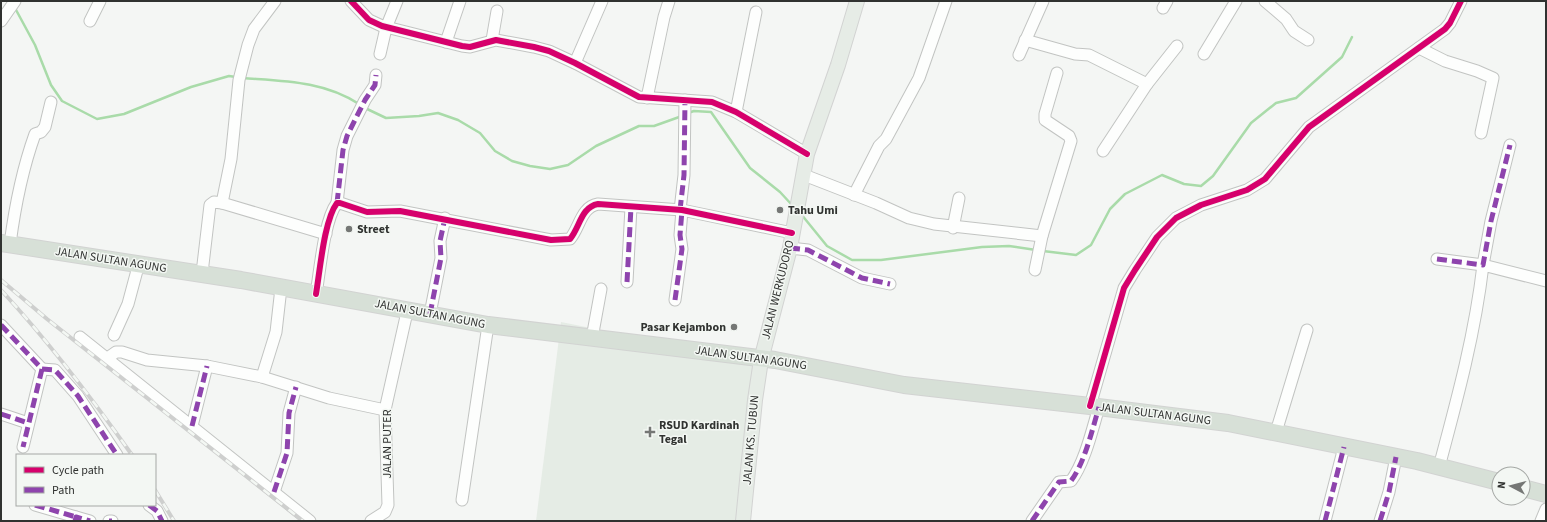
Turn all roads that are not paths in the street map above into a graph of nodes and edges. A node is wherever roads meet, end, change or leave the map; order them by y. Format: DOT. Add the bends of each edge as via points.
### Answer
graph roads {
  1 [pos="100,1"];
  2 [pos="275,1"];
  3 [pos="351,1"];
  4 [pos="397,1"];
  5 [pos="460,1"];
  6 [pos="602,1"];
  7 [pos="668,1"];
  8 [pos="857,1"];
  9 [pos="946,1"];
  10 [pos="1043,1"];
  11 [pos="1236,1"];
  12 [pos="1266,1"];
  13 [pos="1461,1"];
  14 [pos="12,4"];
  15 [pos="497,11"];
  16 [pos="756,12"];
  17 [pos="1,21"];
  18 [pos="90,21"];
  19 [pos="386,28"];
  20 [pos="492,40"];
  21 [pos="1026,40"];
  22 [pos="1308,40"];
  23 [pos="446,42"];
  24 [pos="1177,46"];
  25 [pos="1418,48"];
  26 [pos="380,54"];
  27 [pos="1204,54"];
  28 [pos="1019,55"];
  29 [pos="575,63"];
  30 [pos="1057,73"];
  31 [pos="376,75"];
  32 [pos="1147,84"];
  33 [pos="647,98"];
  34 [pos="51,102"];
  35 [pos="685,103"];
  36 [pos="736,112"];
  37 [pos="1481,133"];
  38 [pos="1510,145"];
  39 [pos="1103,151"];
  40 [pos="807,154"];
  41 [pos="804,175"];
  42 [pos="854,195"];
  43 [pos="959,198"];
  44 [pos="222,203"];
  45 [pos="337,203"];
  46 [pos="631,207"];
  47 [pos="681,210"];
  48 [pos="445,218"];
  49 [pos="793,227"];
  50 [pos="953,228"];
  51 [pos="326,234"];
  52 [pos="1041,241"];
  53 [pos="5,244"];
  54 [pos="790,248"];
  55 [pos="1437,258"];
  56 [pos="139,263"];
  57 [pos="1483,265"];
  58 [pos="1035,270"];
  59 [pos="202,273"];
  60 [pos="1546,281"];
  61 [pos="627,282"];
  62 [pos="890,284"];
  63 [pos="281,288"];
  64 [pos="602,289"];
  65 [pos="316,294"];
  66 [pos="675,300"];
  67 [pos="407,312"];
  68 [pos="430,314"];
  69 [pos="1,325"];
  70 [pos="488,326"];
  71 [pos="1306,330"];
  72 [pos="114,335"];
  73 [pos="80,337"];
  74 [pos="592,338"];
  75 [pos="106,359"];
  76 [pos="761,360"];
  77 [pos="207,366"];
  78 [pos="42,369"];
  79 [pos="262,377"];
  80 [pos="296,388"];
  81 [pos="1094,406"];
  82 [pos="385,410"];
  83 [pos="1,414"];
  84 [pos="28,423"];
  85 [pos="192,426"];
  86 [pos="1276,432"];
  87 [pos="23,447"];
  88 [pos="1344,447"];
  89 [pos="116,454"];
  90 [pos="1396,457"];
  91 [pos="1439,467"];
  92 [pos="1491,480"];
  93 [pos="1531,490"];
  94 [pos="274,492"];
  95 [pos="1546,494"];
  96 [pos="462,500"];
  97 [pos="38,506"];
  98 [pos="150,506"];
  99 [pos="1546,509"];
  100 [pos="76,519"];
  101 [pos="90,521"];
  102 [pos="162,521"];
  103 [pos="310,521"];
  104 [pos="371,521"];
  105 [pos="743,521"];
  106 [pos="1032,521"];
  107 [pos="1325,521"];
  108 [pos="1380,521"];
  109 [pos="1541,521"];
  1 -- 18 [label="street"];
  2 -- 44 [label="street" via="254,29 248,45 240,76 231,159"];
  3 -- 19 [label="street" via="368,20"];
  4 -- 19 [label="street"];
  5 -- 23 [label="street"];
  6 -- 29 [label="street"];
  7 -- 33 [label="street"];
  8 -- 40 [label="main road, JALAN WERKUDORO"];
  9 -- 42 [label="street" via="919,78"];
  10 -- 21 [label="street"];
  11 -- 27 [label="street"];
  12 -- 22 [label="street" via="1286,19 1294,31"];
  13 -- 25 [label="street" via="1445,29"];
  14 -- 17 [label="street"];
  15 -- 20 [label="street"];
  16 -- 36 [label="street"];
  19 -- 23 [label="street"];
  19 -- 26 [label="street"];
  20 -- 23 [label="street" via="470,47"];
  20 -- 29 [label="street" via="549,51"];
  21 -- 28 [label="street"];
  21 -- 32 [label="street" via="1075,54 1089,55"];
  24 -- 32 [label="street"];
  25 -- 37 [label="street" via="1445,61 1493,78"];
  25 -- 81 [label="street" via="1309,127 1265,180 1247,190 1201,205 1176,218 1157,237 1124,288"];
  29 -- 33 [label="street" via="620,88"];
  30 -- 52 [label="street" via="1045,114 1046,120 1069,136 1071,141"];
  31 -- 45 [label="street" via="375,85 362,105 343,150"];
  32 -- 39 [label="street"];
  33 -- 35 [label="street"];
  34 -- 53 [label="street" via="46,127 35,134 24,167"];
  35 -- 36 [label="street" via="706,100"];
  35 -- 47 [label="street"];
  36 -- 40 [label="street"];
  38 -- 57 [label="street"];
  40 -- 41 [label="main road, JALAN WERKUDORO"];
  41 -- 42 [label="street"];
  41 -- 49 [label="main road, JALAN WERKUDORO"];
  42 -- 50 [label="street" via="909,218"];
  43 -- 50 [label="street"];
  44 -- 51 [label="street"];
  44 -- 59 [label="street" via="214,202 210,205"];
  45 -- 48 [label="street" via="367,212 400,211"];
  45 -- 51 [label="street" via="333,208"];
  46 -- 47 [label="street"];
  46 -- 48 [label="street" via="592,205 585,210 570,239 562,240 551,240"];
  46 -- 61 [label="street"];
  47 -- 49 [label="street"];
  47 -- 66 [label="street" via="682,249"];
  48 -- 68 [label="street" via="440,241 441,258"];
  49 -- 54 [label="main road, JALAN WERKUDORO"];
  50 -- 52 [label="street"];
  51 -- 65 [label="street"];
  52 -- 58 [label="street"];
  53 -- 56 [label="highway, JALAN SULTAN AGUNG"];
  54 -- 62 [label="street" via="808,250 862,278"];
  54 -- 76 [label="main road, JALAN WERKUDORO"];
  55 -- 57 [label="street"];
  56 -- 59 [label="highway, JALAN SULTAN AGUNG"];
  56 -- 72 [label="street" via="128,304"];
  57 -- 60 [label="street"];
  57 -- 91 [label="street" via="1466,368"];
  59 -- 63 [label="highway, JALAN SULTAN AGUNG"];
  63 -- 65 [label="highway, JALAN SULTAN AGUNG"];
  63 -- 79 [label="street" via="276,332"];
  64 -- 74 [label="street"];
  65 -- 67 [label="highway, JALAN SULTAN AGUNG"];
  67 -- 68 [label="highway, JALAN SULTAN AGUNG"];
  67 -- 82 [label="street, JALAN PUTER"];
  68 -- 70 [label="highway, JALAN SULTAN AGUNG"];
  69 -- 78 [label="street"];
  70 -- 74 [label="highway, JALAN SULTAN AGUNG"];
  70 -- 96 [label="street"];
  71 -- 86 [label="street"];
  73 -- 75 [label="street"];
  74 -- 76 [label="highway, JALAN SULTAN AGUNG"];
  75 -- 77 [label="street" via="116,352 122,352 146,360"];
  75 -- 85 [label="street"];
  76 -- 81 [label="highway, JALAN SULTAN AGUNG" via="775,360 904,385"];
  76 -- 105 [label="main road, JALAN KS. TUBUN"];
  77 -- 79 [label="street"];
  77 -- 85 [label="street"];
  78 -- 84 [label="street"];
  78 -- 89 [label="street" via="56,370 78,396"];
  79 -- 80 [label="street"];
  80 -- 82 [label="street"];
  80 -- 94 [label="street" via="289,413 287,453"];
  81 -- 86 [label="highway, JALAN SULTAN AGUNG" via="1197,418"];
  81 -- 106 [label="street" via="1087,444 1075,476 1071,481 1059,482"];
  82 -- 104 [label="street, JALAN PUTER" via="388,505 385,512"];
  83 -- 84 [label="street"];
  84 -- 87 [label="street"];
  85 -- 94 [label="street"];
  86 -- 88 [label="highway, JALAN SULTAN AGUNG"];
  88 -- 90 [label="highway, JALAN SULTAN AGUNG"];
  88 -- 107 [label="street"];
  90 -- 91 [label="highway, JALAN SULTAN AGUNG"];
  90 -- 108 [label="street"];
  91 -- 92 [label="highway, JALAN SULTAN AGUNG"];
  93 -- 95 [label="highway"];
  94 -- 103 [label="street"];
  97 -- 100 [label="street"];
  98 -- 102 [label="street" via="157,511"];
  99 -- 109 [label="street"];
  100 -- 101 [label="street"];
}
